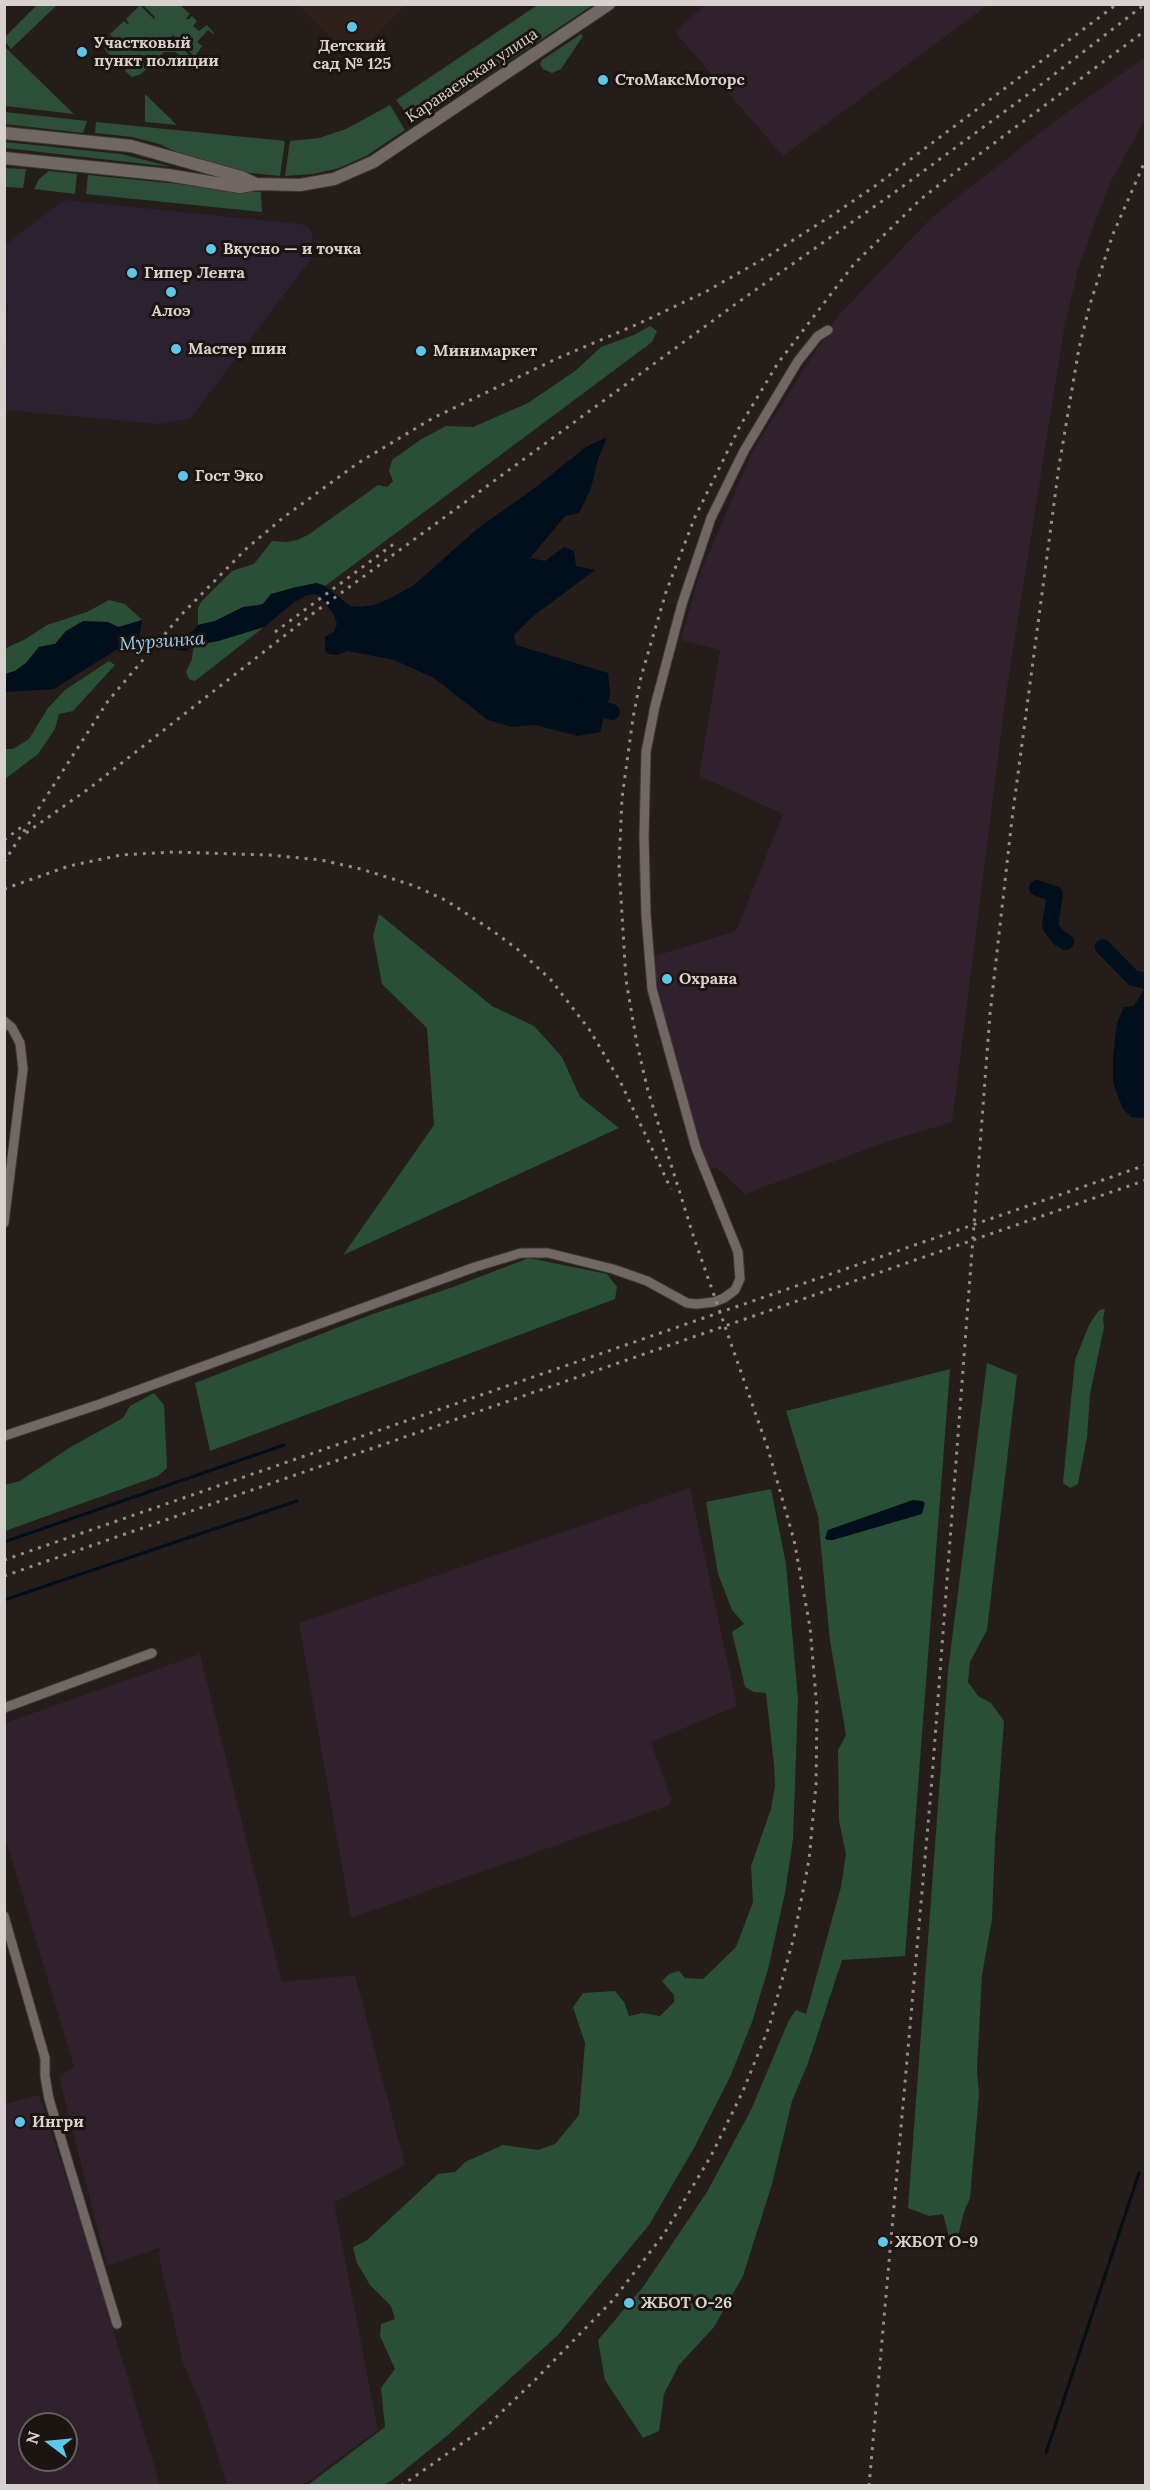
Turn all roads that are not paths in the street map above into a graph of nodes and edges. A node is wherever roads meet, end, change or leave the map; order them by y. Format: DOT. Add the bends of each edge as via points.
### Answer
graph roads {
  1 [pos="609,4"];
  2 [pos="4,134"];
  3 [pos="4,158"];
  4 [pos="256,183"];
  5 [pos="828,330"];
  6 [pos="4,1021"];
  7 [pos="4,1223"];
  8 [pos="4,1436"];
  9 [pos="152,1653"];
  10 [pos="4,1708"];
  11 [pos="4,1916"];
  12 [pos="117,2324"];
  1 -- 4 [label="street, Караваевская улица" via="373,162 351,173 306,184"];
  2 -- 4 [label="street" via="131,146"];
  3 -- 4 [label="street" via="232,186"];
  5 -- 8 [label="street" via="818,336 798,361 744,451 711,518 682,604 646,752 644,837 652,989 699,1156 738,1252 738,1286 714,1302 687,1303 647,1281 613,1269 548,1253 521,1253"];
  6 -- 7 [label="street" via="20,1043 23,1069"];
  9 -- 10 [label="street"];
  11 -- 12 [label="street" via="45,2058 50,2099"];
}
